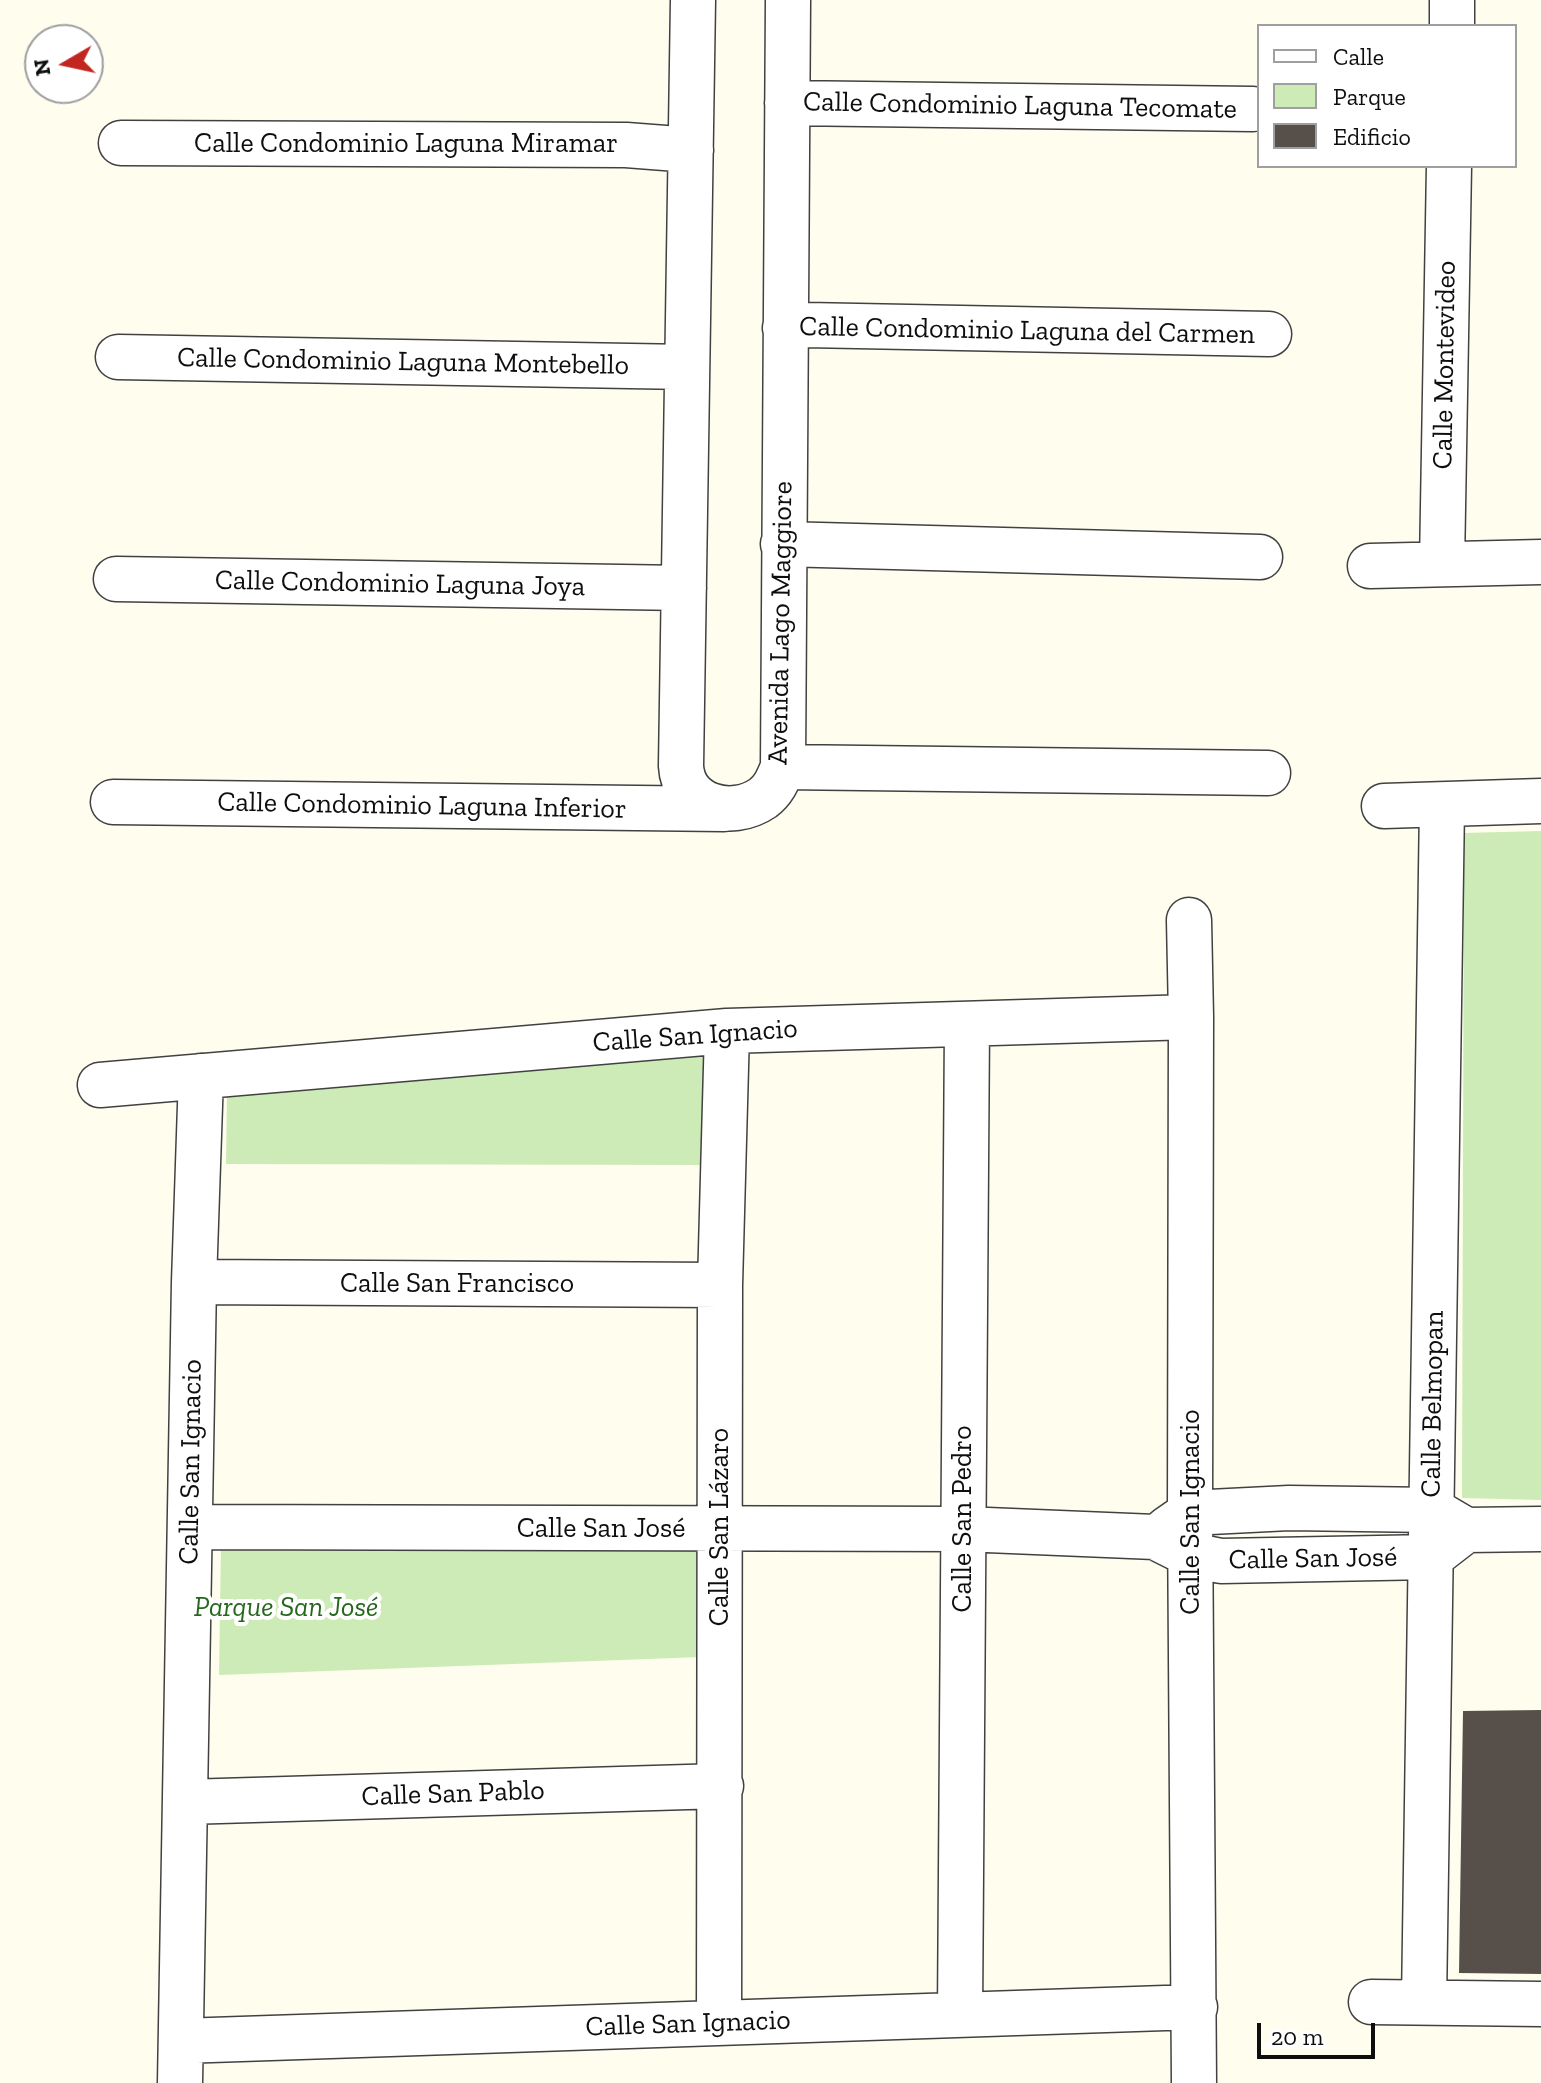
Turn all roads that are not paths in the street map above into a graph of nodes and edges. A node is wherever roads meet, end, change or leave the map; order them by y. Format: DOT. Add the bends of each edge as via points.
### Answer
graph roads {
  1 [pos="693,0"];
  2 [pos="788,0"];
  3 [pos="1452,0"];
  4 [pos="1452,24"];
  5 [pos="787,103"];
  6 [pos="1253,109"];
  7 [pos="121,143"];
  8 [pos="691,150"];
  9 [pos="1449,168"];
  10 [pos="785,328"];
  11 [pos="1269,334"];
  12 [pos="118,357"];
  13 [pos="687,367"];
  14 [pos="783,544"];
  15 [pos="1260,557"];
  16 [pos="1541,562"];
  17 [pos="1442,564"];
  18 [pos="1370,566"];
  19 [pos="116,579"];
  20 [pos="684,588"];
  21 [pos="783,767"];
  22 [pos="1268,773"];
  23 [pos="1541,801"];
  24 [pos="113,802"];
  25 [pos="1442,805"];
  26 [pos="1384,806"];
  27 [pos="731,809"];
  28 [pos="1189,920"];
  29 [pos="1191,1017"];
  30 [pos="967,1024"];
  31 [pos="727,1031"];
  32 [pos="201,1076"];
  33 [pos="100,1085"];
  34 [pos="194,1282"];
  35 [pos="720,1285"];
  36 [pos="1449,1520"];
  37 [pos="191,1527"];
  38 [pos="720,1529"];
  39 [pos="963,1529"];
  40 [pos="1541,1529"];
  41 [pos="1179,1535"];
  42 [pos="1431,1557"];
  43 [pos="721,1786"];
  44 [pos="186,1802"];
  45 [pos="1371,2002"];
  46 [pos="1424,2002"];
  47 [pos="1541,2004"];
  48 [pos="1195,2007"];
  49 [pos="960,2014"];
  50 [pos="719,2023"];
  51 [pos="180,2062"];
  52 [pos="1194,2083"];
  1 -- 8 [label="street"];
  2 -- 5 [label="street, Avenida Lago Maggiore"];
  3 -- 4 [label="street"];
  5 -- 6 [label="street, Calle Condominio Laguna Tecomate"];
  5 -- 10 [label="street, Avenida Lago Maggiore"];
  7 -- 8 [label="street, Calle Condominio Laguna Miramar" via="626,145"];
  8 -- 13 [label="street"];
  9 -- 17 [label="street, Calle Montevideo"];
  10 -- 11 [label="street, Calle Condominio Laguna del Carmen"];
  10 -- 14 [label="street, Avenida Lago Maggiore"];
  12 -- 13 [label="street, Calle Condominio Laguna Montebello"];
  13 -- 20 [label="street"];
  14 -- 15 [label="street"];
  14 -- 21 [label="street, Avenida Lago Maggiore"];
  16 -- 17 [label="street"];
  17 -- 18 [label="street"];
  19 -- 20 [label="street, Calle Condominio Laguna Joya"];
  20 -- 27 [label="street" via="682,779 705,804"];
  21 -- 22 [label="street"];
  21 -- 27 [label="street, Avenida Lago Maggiore" via="764,797"];
  23 -- 25 [label="street"];
  24 -- 27 [label="street, Calle Condominio Laguna Inferior"];
  25 -- 26 [label="street"];
  25 -- 36 [label="street, Calle Belmopan"];
  28 -- 29 [label="street, Calle San Ignacio"];
  29 -- 30 [label="street, Calle San Ignacio"];
  29 -- 41 [label="street, Calle San Ignacio"];
  30 -- 31 [label="street, Calle San Ignacio"];
  30 -- 39 [label="street, Calle San Pedro"];
  31 -- 32 [label="street, Calle San Ignacio"];
  31 -- 35 [label="street, Calle San Lázaro"];
  32 -- 33 [label="street, Calle San Ignacio"];
  32 -- 34 [label="street, Calle San Ignacio"];
  34 -- 35 [label="street, Calle San Francisco"];
  34 -- 37 [label="street, Calle San Ignacio"];
  35 -- 38 [label="street, Calle San Lázaro"];
  36 -- 40 [label="street, Calle San José"];
  36 -- 41 [label="street, Calle San José" via="1289,1508 1222,1510"];
  36 -- 42 [label="street, Calle Belmopan"];
  37 -- 38 [label="street, Calle San José"];
  37 -- 44 [label="street, Calle San Ignacio"];
  38 -- 39 [label="street, Calle San José"];
  38 -- 43 [label="street, Calle San Lázaro"];
  39 -- 41 [label="street, Calle San José"];
  39 -- 49 [label="street, Calle San Pedro"];
  41 -- 42 [label="street, Calle San José" via="1221,1561"];
  41 -- 48 [label="street, Calle San Ignacio"];
  42 -- 46 [label="street, Calle Belmopan"];
  43 -- 44 [label="street, Calle San Pablo"];
  43 -- 50 [label="street, Calle San Lázaro"];
  44 -- 51 [label="street, Calle San Ignacio"];
  45 -- 46 [label="street"];
  46 -- 47 [label="street"];
  48 -- 49 [label="street, Calle San Ignacio"];
  48 -- 52 [label="street, Calle San Ignacio"];
  49 -- 50 [label="street, Calle San Ignacio"];
  50 -- 51 [label="street, Calle San Ignacio"];
}
